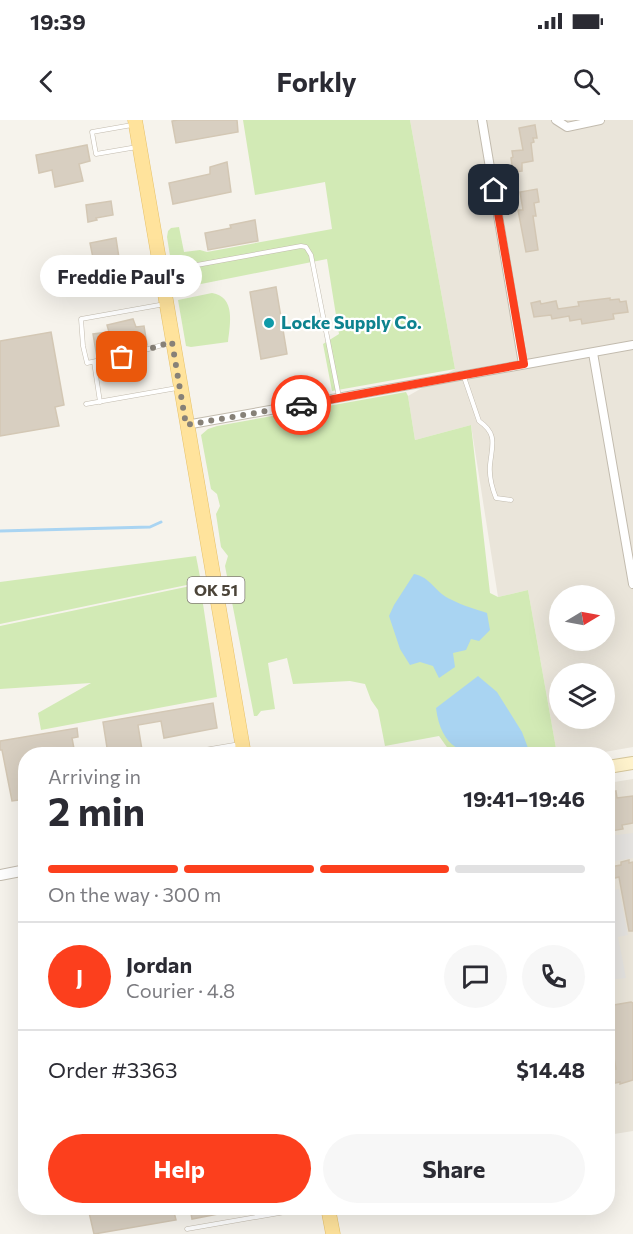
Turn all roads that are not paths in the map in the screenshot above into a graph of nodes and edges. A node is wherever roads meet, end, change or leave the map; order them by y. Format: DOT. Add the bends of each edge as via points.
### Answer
graph roads {
  1 [pos="482,120"];
  2 [pos="556,120"];
  3 [pos="600,120"];
  4 [pos="135,122"];
  5 [pos="139,147"];
  6 [pos="160,271"];
  7 [pos="166,303"];
  8 [pos="172,342"];
  9 [pos="633,345"];
  10 [pos="594,353"];
  11 [pos="94,362"];
  12 [pos="524,364"];
  13 [pos="464,376"];
  14 [pos="180,387"];
  15 [pos="340,399"];
  16 [pos="100,402"];
  17 [pos="86,404"];
  18 [pos="186,425"];
  19 [pos="511,500"];
  20 [pos="633,584"];
  21 [pos="243,747"];
  22 [pos="633,763"];
  23 [pos="615,766"];
  24 [pos="18,872"];
  25 [pos="0,875"];
  26 [pos="268,1215"];
  27 [pos="329,1215"];
  28 [pos="187,1229"];
  29 [pos="333,1234"];
  1 -- 12 [label="street"];
  2 -- 3 [label="street" via="567,127"];
  4 -- 5 [label="main road, OK 51"];
  4 -- 5 [label="lane" via="92,132 96,154"];
  5 -- 6 [label="main road, OK 51"];
  6 -- 7 [label="main road, OK 51"];
  6 -- 15 [label="lane" via="306,247 311,255"];
  7 -- 8 [label="main road, OK 51"];
  7 -- 11 [label="lane" via="81,319 87,363"];
  8 -- 11 [label="lane"];
  8 -- 14 [label="main road, OK 51"];
  9 -- 10 [label="street"];
  10 -- 12 [label="street"];
  10 -- 20 [label="street"];
  11 -- 16 [label="lane"];
  12 -- 13 [label="street"];
  13 -- 15 [label="street"];
  13 -- 19 [label="lane" via="479,421 492,435 492,488 496,498"];
  14 -- 16 [label="lane"];
  14 -- 18 [label="main road, OK 51"];
  15 -- 18 [label="street"];
  16 -- 17 [label="lane"];
  18 -- 21 [label="main road, OK 51"];
  22 -- 23 [label="main road"];
  24 -- 25 [label="street"];
  26 -- 28 [label="lane"];
  27 -- 29 [label="main road"];
}
